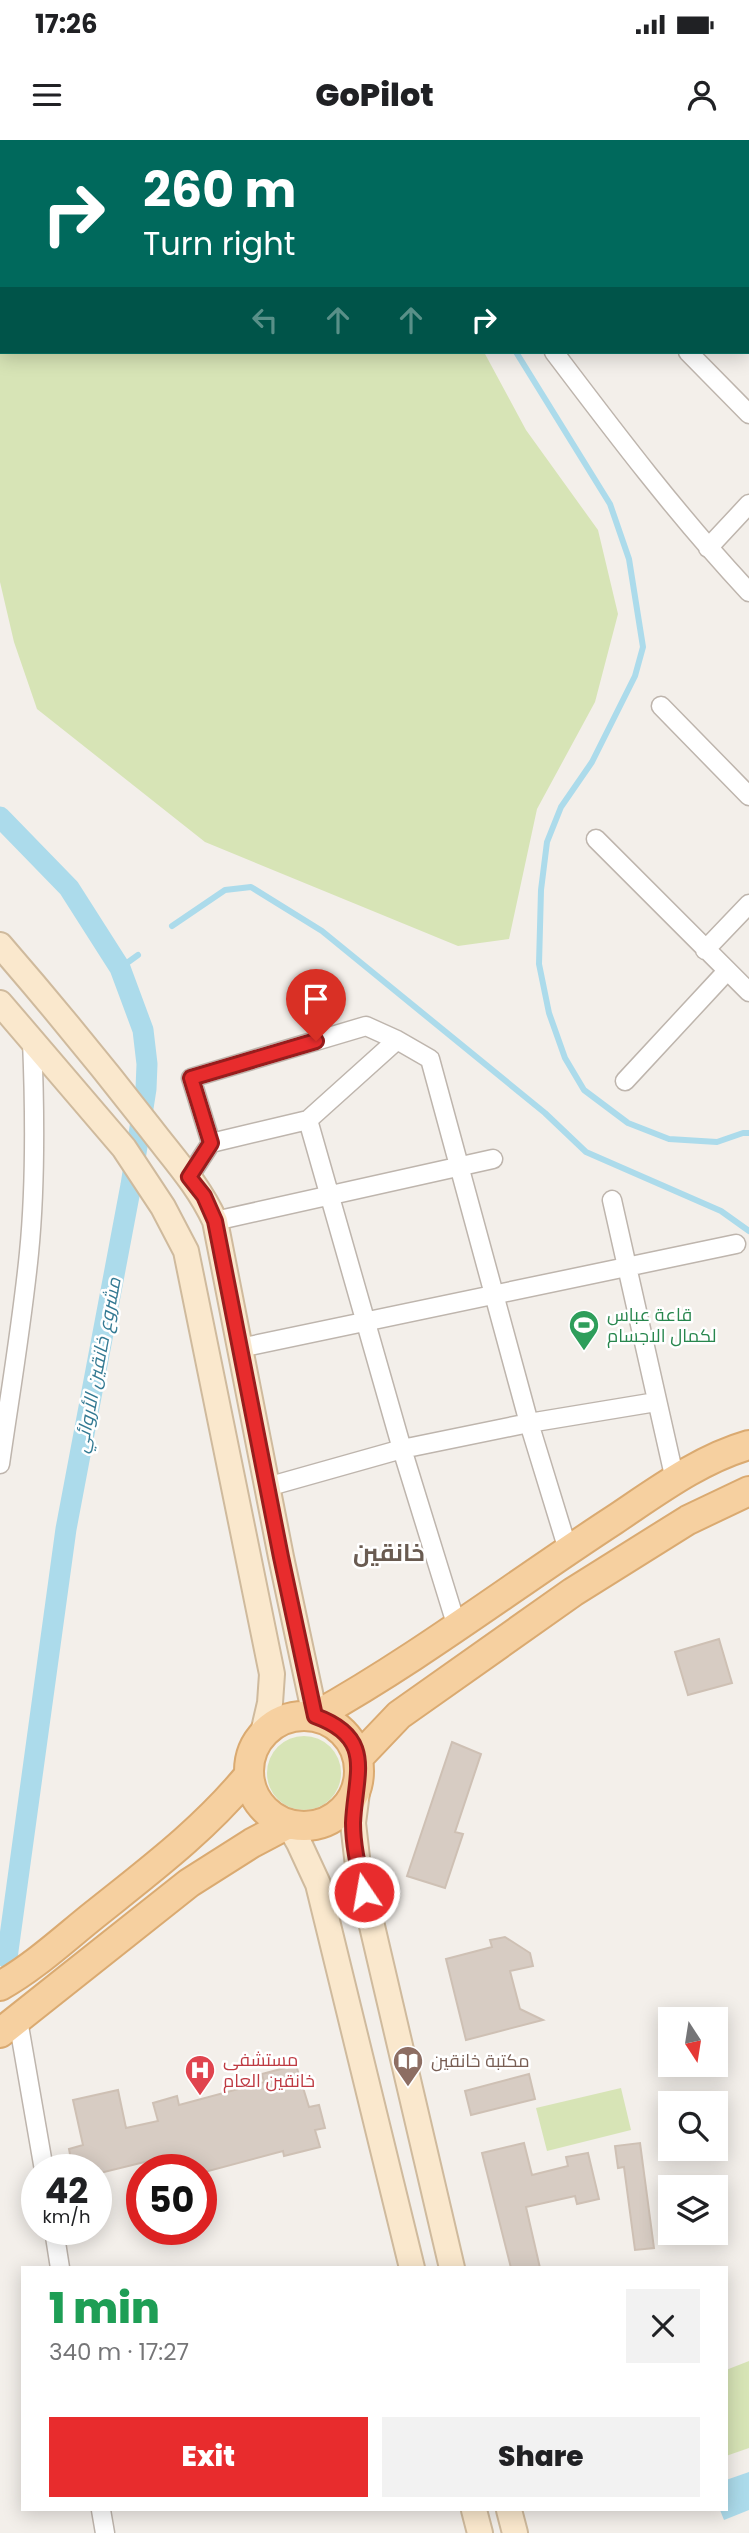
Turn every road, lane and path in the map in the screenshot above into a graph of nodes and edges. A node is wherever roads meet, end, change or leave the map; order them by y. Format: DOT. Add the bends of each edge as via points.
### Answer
graph roads {
  1 [pos="556,354"];
  2 [pos="690,354"];
  3 [pos="749,414"];
  4 [pos="749,504"];
  5 [pos="708,548"];
  6 [pos="749,592"];
  7 [pos="661,706"];
  8 [pos="749,796"];
  9 [pos="596,839"];
  10 [pos="749,905"];
  11 [pos="0,945"];
  12 [pos="705,950"];
  13 [pos="727,971"];
  14 [pos="749,992"];
  15 [pos="0,1003"];
  16 [pos="32,1040"];
  17 [pos="397,1040"];
  18 [pos="625,1081"];
  19 [pos="308,1120"];
  20 [pos="211,1143"];
  21 [pos="493,1159"];
  22 [pos="460,1165"];
  23 [pos="189,1177"];
  24 [pos="329,1196"];
  25 [pos="612,1200"];
  26 [pos="215,1221"];
  27 [pos="179,1235"];
  28 [pos="736,1244"];
  29 [pos="626,1267"];
  30 [pos="495,1294"];
  31 [pos="364,1322"];
  32 [pos="240,1348"];
  33 [pos="656,1402"];
  34 [pos="529,1423"];
  35 [pos="749,1445"];
  36 [pos="401,1449"];
  37 [pos="711,1460"];
  38 [pos="0,1464"];
  39 [pos="676,1480"];
  40 [pos="267,1487"];
  41 [pos="741,1494"];
  42 [pos="559,1556"];
  43 [pos="573,1592"];
  44 [pos="457,1627"];
  45 [pos="315,1716"];
  46 [pos="263,1733"];
  47 [pos="358,1771"];
  48 [pos="248,1775"];
  49 [pos="288,1824"];
  50 [pos="0,1986"];
  51 [pos="9,2027"];
  52 [pos="40,2154"];
  53 [pos="56,2245"];
  54 [pos="60,2266"];
  55 [pos="412,2266"];
  56 [pos="452,2266"];
  57 [pos="101,2511"];
  58 [pos="474,2511"];
  59 [pos="509,2511"];
  60 [pos="105,2533"];
  61 [pos="480,2533"];
  62 [pos="515,2533"];
  1 -- 5 [label="street"];
  2 -- 3 [label="street"];
  4 -- 5 [label="street"];
  5 -- 6 [label="street"];
  7 -- 8 [label="street"];
  9 -- 12 [label="street"];
  10 -- 12 [label="street"];
  11 -- 23 [label="main road"];
  12 -- 13 [label="street"];
  13 -- 14 [label="street"];
  13 -- 18 [label="street"];
  15 -- 16 [label="main road"];
  16 -- 27 [label="main road" via="141,1170"];
  16 -- 38 [label="street" via="36,1121 33,1213"];
  17 -- 19 [label="street"];
  17 -- 20 [label="street" via="366,1026 191,1078"];
  17 -- 22 [label="street" via="430,1059"];
  19 -- 20 [label="street"];
  19 -- 24 [label="street"];
  20 -- 23 [label="street"];
  21 -- 22 [label="street"];
  22 -- 24 [label="street"];
  22 -- 30 [label="street"];
  23 -- 26 [label="main road"];
  24 -- 26 [label="street"];
  24 -- 31 [label="street"];
  25 -- 29 [label="street"];
  26 -- 27 [label="main road"];
  26 -- 32 [label="main road"];
  27 -- 46 [label="main road" via="186,1251 272,1674"];
  28 -- 29 [label="street"];
  29 -- 30 [label="street"];
  29 -- 33 [label="street"];
  30 -- 31 [label="street"];
  30 -- 34 [label="street"];
  31 -- 32 [label="street"];
  31 -- 36 [label="street"];
  32 -- 40 [label="main road"];
  33 -- 34 [label="street"];
  33 -- 39 [label="street"];
  34 -- 36 [label="street"];
  34 -- 42 [label="street"];
  35 -- 37 [label="main road"];
  36 -- 40 [label="street"];
  36 -- 44 [label="street"];
  37 -- 39 [label="main road"];
  37 -- 41 [label="main road"];
  39 -- 42 [label="main road"];
  40 -- 45 [label="main road"];
  41 -- 43 [label="main road" via="688,1520"];
  42 -- 43 [label="main road"];
  42 -- 44 [label="main road"];
  43 -- 47 [label="main road" via="399,1715"];
  44 -- 45 [label="main road" via="373,1684"];
  45 -- 46 [label="main road" via="296,1716"];
  45 -- 47 [label="main road" via="343,1731 352,1743"];
  46 -- 48 [label="main road" via="252,1753"];
  47 -- 49 [label="main road" via="351,1801 339,1814 323,1823"];
  47 -- 56 [label="main road" via="353,1823 358,1866"];
  48 -- 49 [label="main road" via="261,1806"];
  48 -- 50 [label="main road" via="188,1839"];
  49 -- 51 [label="main road" via="188,1883"];
  49 -- 55 [label="main road" via="318,1884"];
  51 -- 52 [label="street"];
  53 -- 54 [label="street"];
  57 -- 60 [label="street"];
  58 -- 61 [label="main road"];
  59 -- 62 [label="main road"];
}
